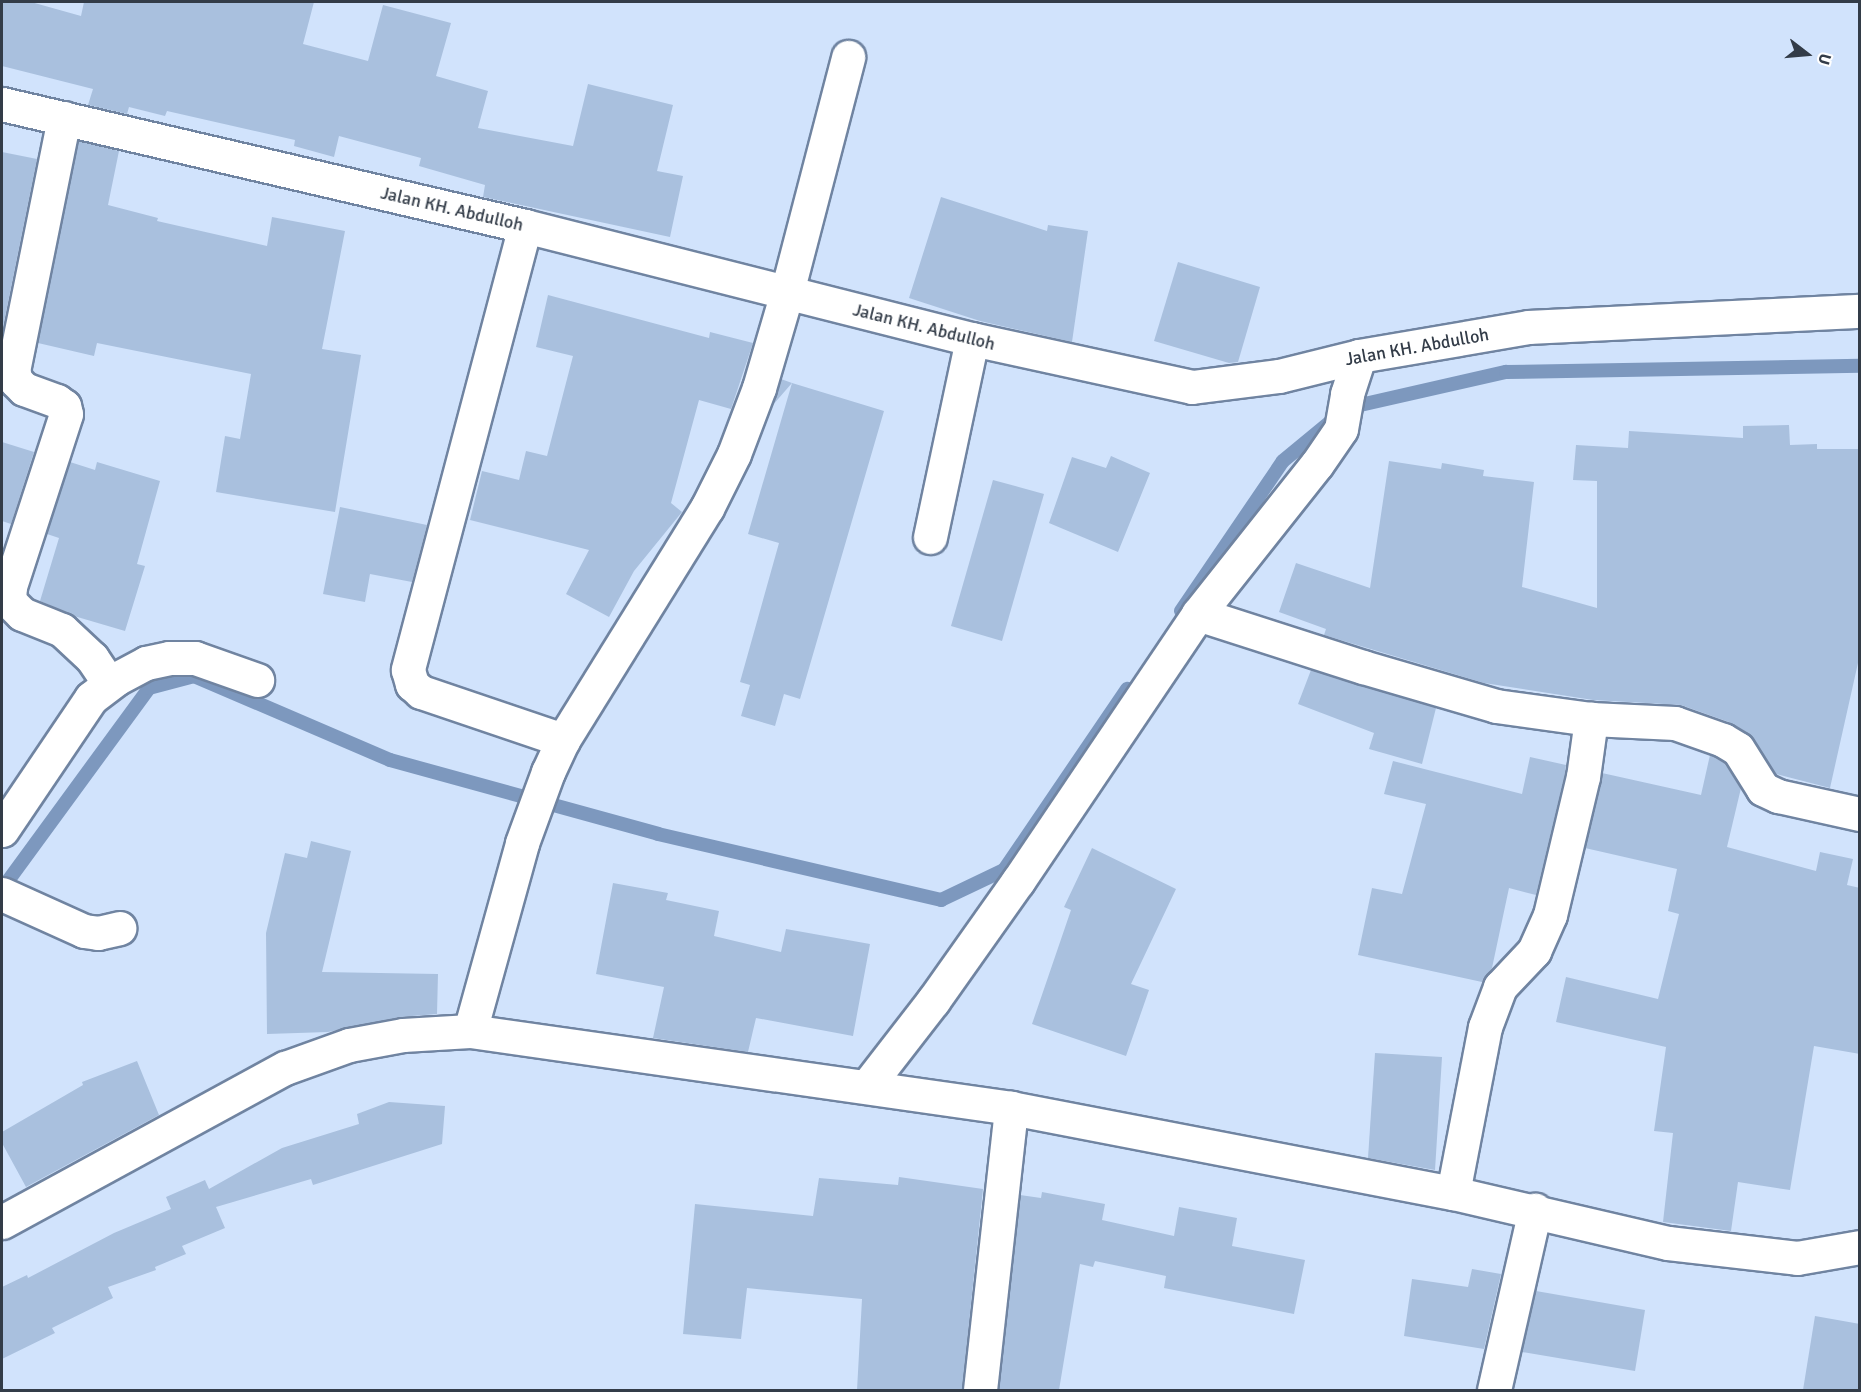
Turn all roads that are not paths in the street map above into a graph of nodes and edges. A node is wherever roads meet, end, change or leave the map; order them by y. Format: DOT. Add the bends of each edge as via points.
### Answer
graph roads {
  1 [pos="848,57"];
  2 [pos="2,104"];
  3 [pos="64,118"];
  4 [pos="525,226"];
  5 [pos="787,292"];
  6 [pos="1860,311"];
  7 [pos="972,339"];
  8 [pos="1359,356"];
  9 [pos="930,537"];
  10 [pos="1198,614"];
  11 [pos="257,680"];
  12 [pos="109,683"];
  13 [pos="1591,719"];
  14 [pos="563,740"];
  15 [pos="1860,814"];
  16 [pos="2,830"];
  17 [pos="5,896"];
  18 [pos="118,928"];
  19 [pos="470,1031"];
  20 [pos="867,1086"];
  21 [pos="1011,1108"];
  22 [pos="1453,1192"];
  23 [pos="1535,1210"];
  24 [pos="2,1222"];
  25 [pos="1860,1246"];
  26 [pos="980,1390"];
  27 [pos="1494,1390"];
  1 -- 5 [label="street"];
  2 -- 3 [label="street, Jalan KH. Abdulloh"];
  3 -- 4 [label="street, Jalan KH. Abdulloh"];
  3 -- 12 [label="street" via="13,370 24,389 57,401 66,414 10,586 9,601 22,614 62,630 92,658"];
  4 -- 5 [label="street, Jalan KH. Abdulloh"];
  4 -- 14 [label="street" via="408,670 412,684 421,692"];
  5 -- 7 [label="street, Jalan KH. Abdulloh"];
  5 -- 14 [label="street" via="759,388 725,472 707,508"];
  6 -- 8 [label="street, Jalan KH. Abdulloh" via="1529,327"];
  7 -- 8 [label="street, Jalan KH. Abdulloh" via="1191,387 1279,376"];
  7 -- 9 [label="street"];
  8 -- 10 [label="street" via="1341,429"];
  10 -- 13 [label="street" via="1496,706"];
  10 -- 20 [label="street" via="1018,882"];
  11 -- 12 [label="street" via="195,658 169,658 146,663"];
  12 -- 16 [label="street" via="91,698"];
  13 -- 15 [label="street" via="1675,723 1738,749 1757,781 1770,792"];
  13 -- 22 [label="street" via="1583,777 1550,915 1534,951 1500,987 1485,1027"];
  14 -- 19 [label="street" via="522,843"];
  17 -- 18 [label="street" via="84,932"];
  19 -- 20 [label="street"];
  19 -- 24 [label="street" via="404,1035 349,1045 285,1068"];
  20 -- 21 [label="street"];
  21 -- 22 [label="street"];
  21 -- 26 [label="street"];
  22 -- 23 [label="street"];
  23 -- 25 [label="street" via="1668,1243 1797,1258"];
  23 -- 27 [label="street"];
}
